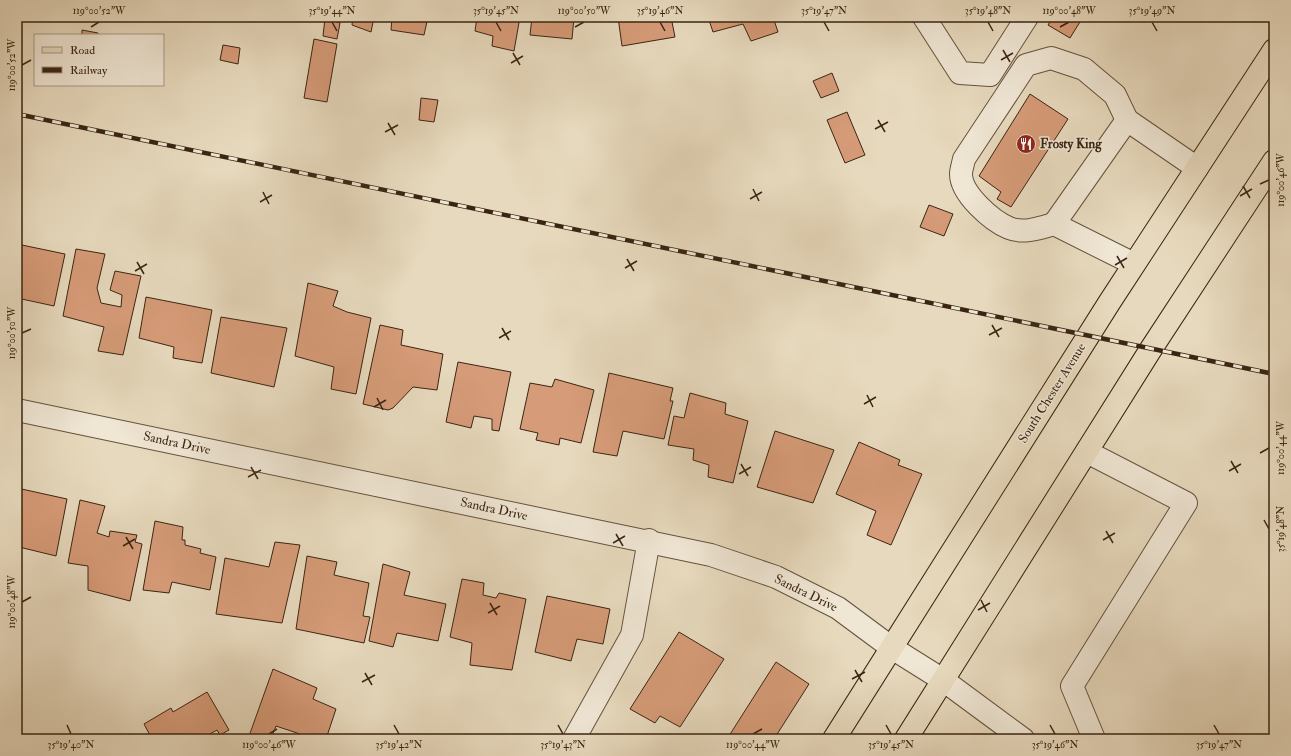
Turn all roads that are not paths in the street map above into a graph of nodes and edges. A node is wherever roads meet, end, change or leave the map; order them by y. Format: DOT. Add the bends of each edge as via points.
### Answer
graph roads {
  1 [pos="924,17"];
  2 [pos="1027,17"];
  3 [pos="1274,50"];
  4 [pos="1127,120"];
  5 [pos="1274,160"];
  6 [pos="1197,168"];
  7 [pos="1054,224"];
  8 [pos="1134,264"];
  9 [pos="17,410"];
  10 [pos="1086,452"];
  11 [pos="649,540"];
  12 [pos="892,648"];
  13 [pos="943,680"];
  14 [pos="574,739"];
  15 [pos="834,739"];
  16 [pos="906,739"];
  17 [pos="1023,739"];
  18 [pos="1094,739"];
  1 -- 2 [label="street" via="960,73 990,75"];
  3 -- 6 [label="main road, South Chester Avenue"];
  4 -- 6 [label="street"];
  4 -- 7 [label="street"];
  4 -- 7 [label="street" via="1115,95 1084,69 1051,58 1026,65 964,159 960,175 967,192 983,211 1009,229 1028,231"];
  5 -- 10 [label="main road"];
  6 -- 8 [label="main road, South Chester Avenue"];
  7 -- 8 [label="street"];
  8 -- 12 [label="main road, South Chester Avenue"];
  9 -- 11 [label="street, Sandra Drive"];
  10 -- 13 [label="main road"];
  10 -- 18 [label="street" via="1186,503 1072,686"];
  11 -- 12 [label="street, Sandra Drive" via="711,555 776,577 838,608"];
  11 -- 14 [label="street" via="632,635"];
  12 -- 13 [label="street, Sandra Drive"];
  12 -- 15 [label="main road, South Chester Avenue"];
  13 -- 16 [label="main road"];
  13 -- 17 [label="street, Sandra Drive"];
}
